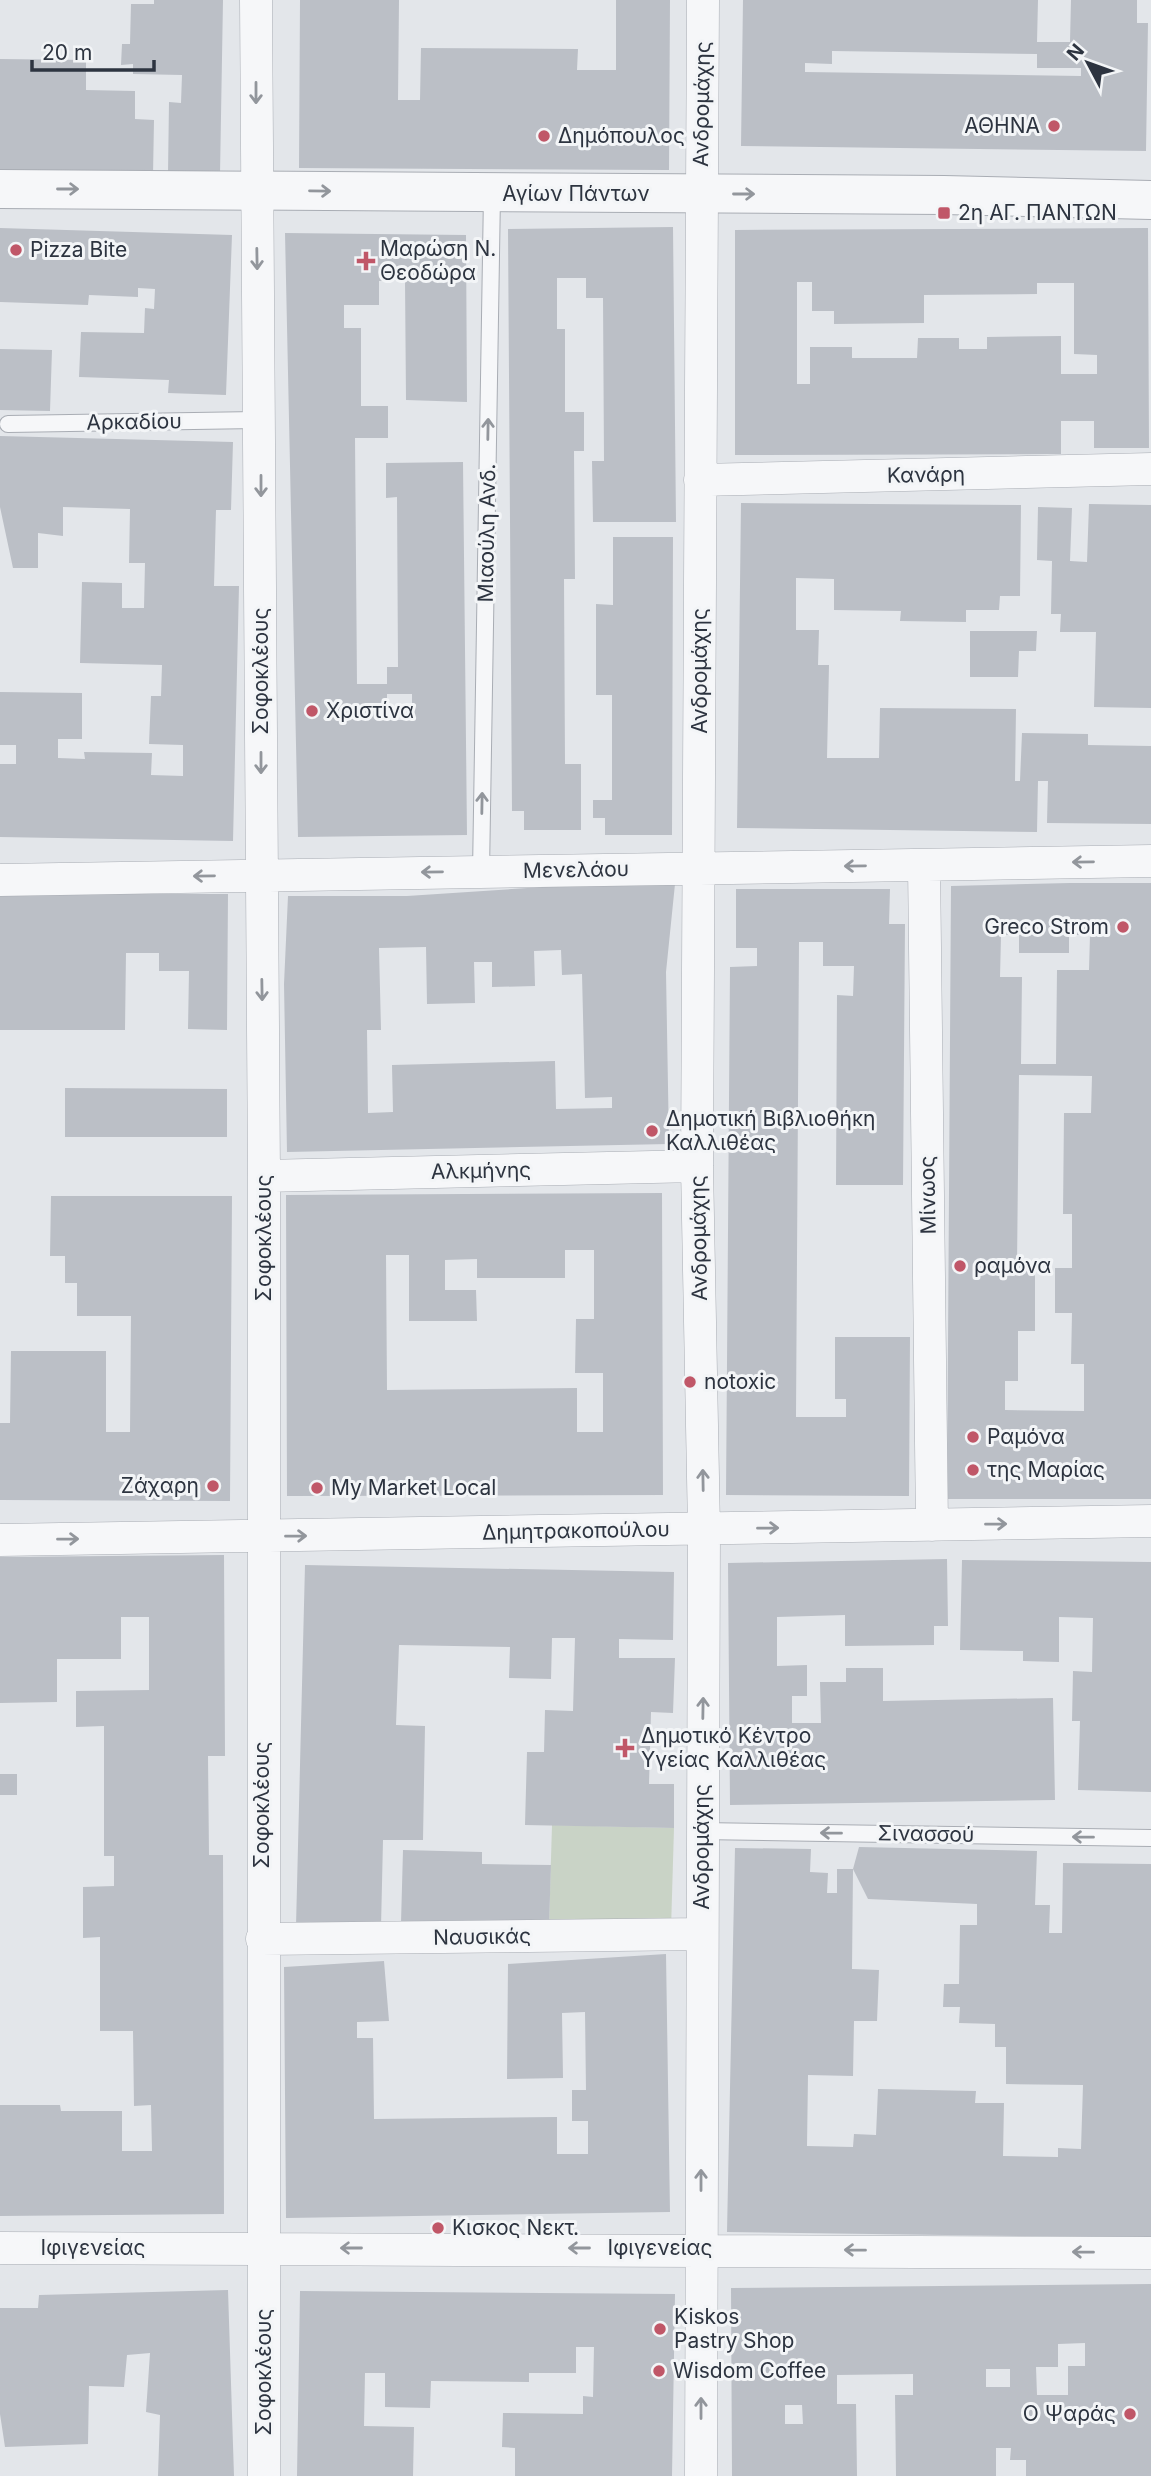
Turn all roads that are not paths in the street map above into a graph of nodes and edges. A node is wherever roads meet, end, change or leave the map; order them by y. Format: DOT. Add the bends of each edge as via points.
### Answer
graph roads {
  1 [pos="256,0"];
  2 [pos="703,0"];
  3 [pos="0,189"];
  4 [pos="255,190"];
  5 [pos="492,194"];
  6 [pos="701,194"];
  7 [pos="1151,200"];
  8 [pos="261,420"];
  9 [pos="8,424"];
  10 [pos="1151,470"];
  11 [pos="700,480"];
  12 [pos="1151,861"];
  13 [pos="924,865"];
  14 [pos="699,869"];
  15 [pos="481,872"];
  16 [pos="261,875"];
  17 [pos="0,880"];
  18 [pos="698,1166"];
  19 [pos="264,1176"];
  20 [pos="1151,1521"];
  21 [pos="932,1525"];
  22 [pos="704,1529"];
  23 [pos="262,1536"];
  24 [pos="0,1540"];
  25 [pos="701,1830"];
  26 [pos="1151,1838"];
  27 [pos="702,1934"];
  28 [pos="262,1939"];
  29 [pos="0,2248"];
  30 [pos="264,2248"];
  31 [pos="701,2248"];
  32 [pos="1151,2253"];
  33 [pos="264,2476"];
  34 [pos="701,2476"];
  1 -- 4 [label="street, Σοφοκλέους, one-way"];
  2 -- 6 [label="street, Ανδρομάχης"];
  3 -- 4 [label="street, Αγίων Πάντων, one-way"];
  4 -- 5 [label="street, Αγίων Πάντων, one-way"];
  4 -- 8 [label="street, Σοφοκλέους, one-way"];
  5 -- 6 [label="street, Αγίων Πάντων"];
  15 -- 5 [label="lane, Μιαούλη Ανδ., one-way"];
  6 -- 7 [label="street, Αγίων Πάντων, one-way"];
  6 -- 11 [label="street, Ανδρομάχης"];
  8 -- 9 [label="lane, Αρκαδίου"];
  8 -- 16 [label="street, Σοφοκλέους, one-way"];
  10 -- 11 [label="street, Κανάρη"];
  11 -- 14 [label="street, Ανδρομάχης"];
  12 -- 13 [label="street, Μενελάου, one-way"];
  13 -- 14 [label="street, Μενελάου, one-way"];
  13 -- 21 [label="street, Μίνωος"];
  14 -- 15 [label="street, Μενελάου"];
  14 -- 18 [label="street, Ανδρομάχης"];
  15 -- 16 [label="street, Μενελάου, one-way"];
  16 -- 17 [label="street, Μενελάου, one-way"];
  16 -- 19 [label="street, Σοφοκλέους, one-way"];
  18 -- 19 [label="street, Αλκμήνης"];
  22 -- 18 [label="street, Ανδρομάχης, one-way"];
  19 -- 23 [label="street, Σοφοκλέους"];
  21 -- 20 [label="street, Δημητρακοπούλου, one-way"];
  22 -- 21 [label="street, Δημητρακοπούλου, one-way"];
  23 -- 22 [label="street, Δημητρακοπούλου, one-way"];
  25 -- 22 [label="street, Ανδρομάχης, one-way"];
  24 -- 23 [label="street, Δημητρακοπούλου, one-way"];
  23 -- 28 [label="street, Σοφοκλέους"];
  26 -- 25 [label="lane, Σινασσού, one-way"];
  25 -- 27 [label="street, Ανδρομάχης"];
  27 -- 28 [label="street, Ναυσικάς"];
  31 -- 27 [label="street, Ανδρομάχης, one-way"];
  28 -- 30 [label="street, Σοφοκλέους"];
  29 -- 30 [label="street, Ιφιγενείας"];
  31 -- 30 [label="street, Ιφιγενείας, one-way"];
  30 -- 33 [label="street, Σοφοκλέους"];
  32 -- 31 [label="street, Ιφιγενείας, one-way"];
  34 -- 31 [label="street, Ανδρομάχης, one-way"];
}
